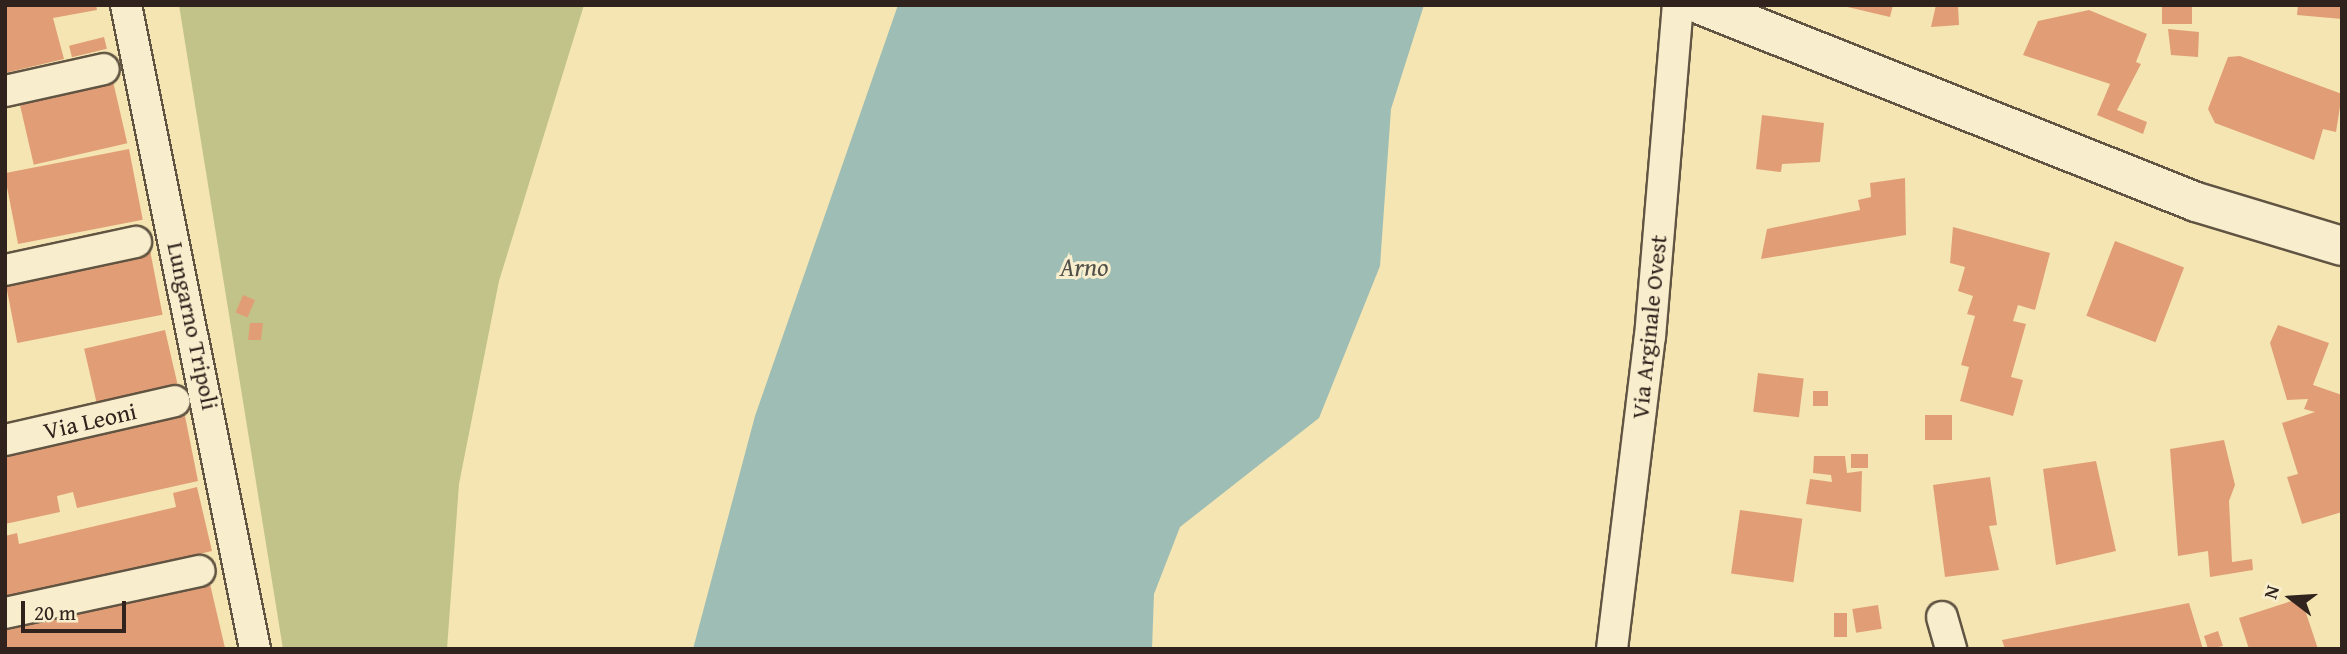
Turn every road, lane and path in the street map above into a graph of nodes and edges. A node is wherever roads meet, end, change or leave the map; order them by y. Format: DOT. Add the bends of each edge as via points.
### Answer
graph roads {
  1 [pos="126,5"];
  2 [pos="1678,5"];
  3 [pos="1701,5"];
  4 [pos="104,69"];
  5 [pos="5,91"];
  6 [pos="136,243"];
  7 [pos="2342,246"];
  8 [pos="5,270"];
  9 [pos="175,401"];
  10 [pos="5,440"];
  11 [pos="200,571"];
  12 [pos="5,613"];
  13 [pos="1941,617"];
  14 [pos="255,649"];
  15 [pos="1612,649"];
  16 [pos="1951,649"];
  1 -- 14 [label="street, Lungarno Tripoli"];
  2 -- 15 [label="street, Via Arginale Ovest" via="1650,337"];
  3 -- 7 [label="main road" via="2196,202"];
  4 -- 5 [label="street"];
  6 -- 8 [label="street"];
  9 -- 10 [label="street, Via Leoni"];
  11 -- 12 [label="street"];
  13 -- 16 [label="street"];
}
